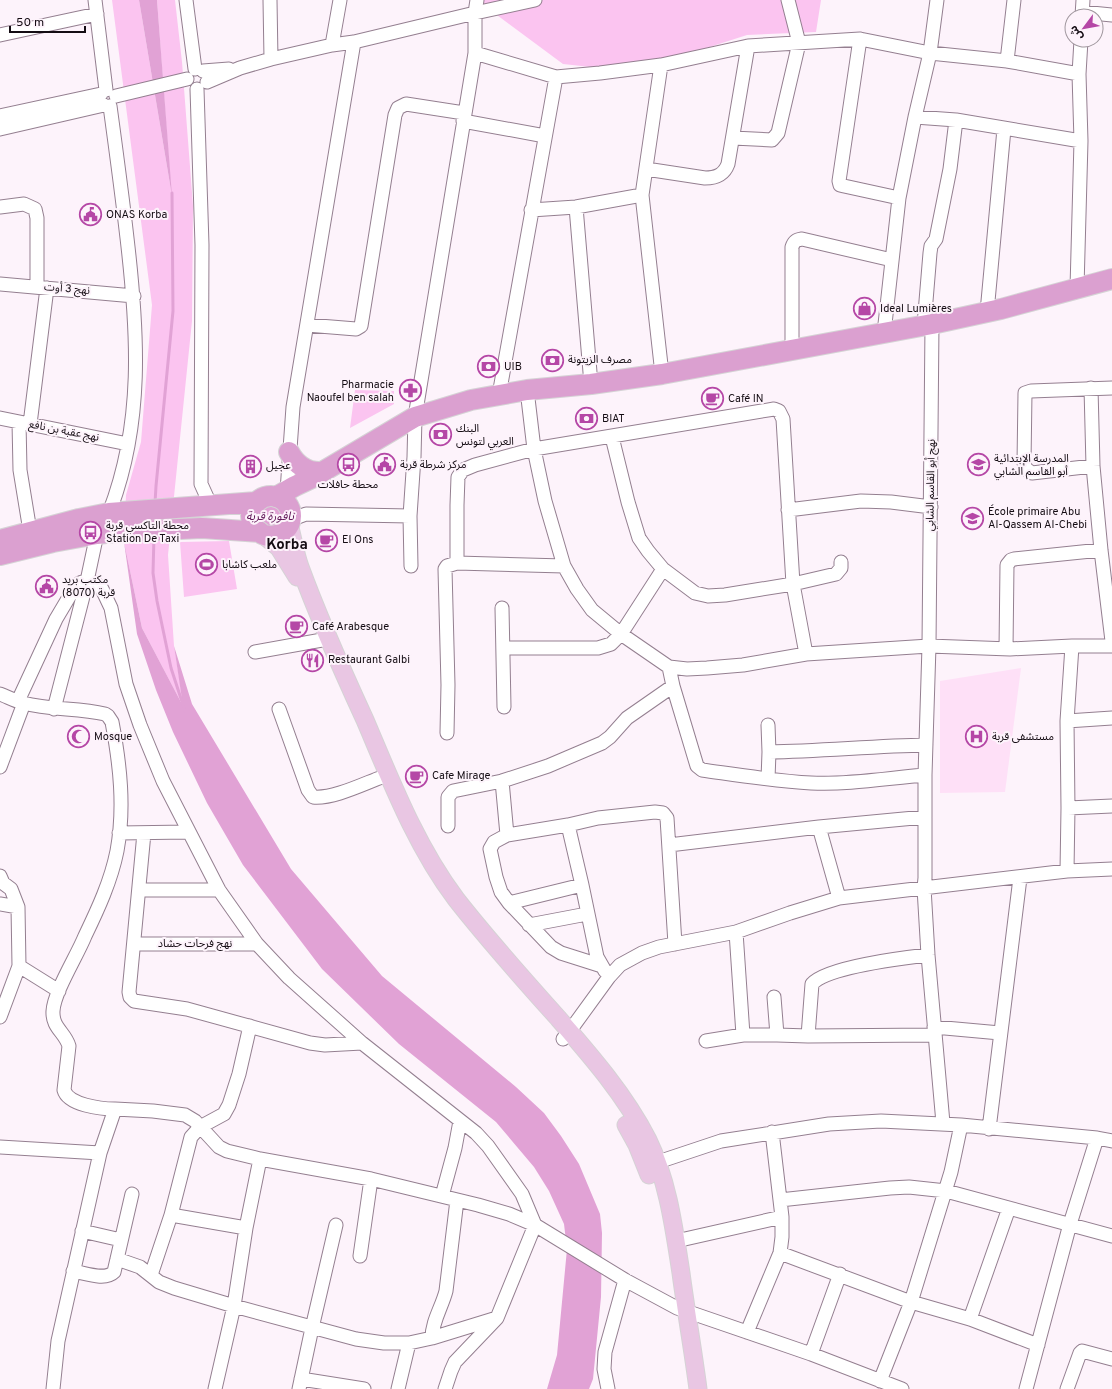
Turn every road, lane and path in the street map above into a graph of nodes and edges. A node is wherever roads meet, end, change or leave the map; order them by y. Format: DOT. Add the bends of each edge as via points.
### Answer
graph roads {
  1 [pos="95,0"];
  2 [pos="186,0"];
  3 [pos="270,0"];
  4 [pos="340,0"];
  5 [pos="535,0"];
  6 [pos="788,0"];
  7 [pos="937,0"];
  8 [pos="1014,0"];
  9 [pos="476,6"];
  10 [pos="98,14"];
  11 [pos="0,36"];
  12 [pos="860,40"];
  13 [pos="354,42"];
  14 [pos="799,43"];
  15 [pos="332,45"];
  16 [pos="748,46"];
  17 [pos="1081,48"];
  18 [pos="475,53"];
  19 [pos="930,53"];
  20 [pos="271,59"];
  21 [pos="1007,61"];
  22 [pos="661,64"];
  23 [pos="1079,74"];
  24 [pos="556,76"];
  25 [pos="195,79"];
  26 [pos="110,98"];
  27 [pos="0,116"];
  28 [pos="464,117"];
  29 [pos="915,117"];
  30 [pos="956,120"];
  31 [pos="0,129"];
  32 [pos="1004,129"];
  33 [pos="545,136"];
  34 [pos="733,138"];
  35 [pos="1081,141"];
  36 [pos="646,169"];
  37 [pos="642,195"];
  38 [pos="900,198"];
  39 [pos="0,206"];
  40 [pos="576,207"];
  41 [pos="531,210"];
  42 [pos="892,260"];
  43 [pos="1112,279"];
  44 [pos="0,284"];
  45 [pos="42,287"];
  46 [pos="1077,288"];
  47 [pos="134,296"];
  48 [pos="987,312"];
  49 [pos="928,324"];
  50 [pos="307,326"];
  51 [pos="884,333"];
  52 [pos="792,349"];
  53 [pos="662,374"];
  54 [pos="591,384"];
  55 [pos="1091,388"];
  56 [pos="1112,388"];
  57 [pos="527,390"];
  58 [pos="499,395"];
  59 [pos="0,418"];
  60 [pos="415,418"];
  61 [pos="24,423"];
  62 [pos="612,437"];
  63 [pos="128,444"];
  64 [pos="534,449"];
  65 [pos="289,452"];
  66 [pos="1093,466"];
  67 [pos="317,475"];
  68 [pos="201,484"];
  69 [pos="281,494"];
  70 [pos="257,502"];
  71 [pos="211,506"];
  72 [pos="186,507"];
  73 [pos="930,507"];
  74 [pos="788,510"];
  75 [pos="410,516"];
  76 [pos="290,519"];
  77 [pos="110,523"];
  78 [pos="30,531"];
  79 [pos="261,533"];
  80 [pos="0,540"];
  81 [pos="1101,550"];
  82 [pos="0,555"];
  83 [pos="841,562"];
  84 [pos="457,563"];
  85 [pos="411,566"];
  86 [pos="564,566"];
  87 [pos="663,569"];
  88 [pos="87,581"];
  89 [pos="794,584"];
  90 [pos="502,608"];
  91 [pos="621,634"];
  92 [pos="322,640"];
  93 [pos="1112,641"];
  94 [pos="929,646"];
  95 [pos="1072,646"];
  96 [pos="1112,646"];
  97 [pos="503,648"];
  98 [pos="1006,649"];
  99 [pos="255,652"];
  100 [pos="806,654"];
  101 [pos="669,667"];
  102 [pos="673,686"];
  103 [pos="0,694"];
  104 [pos="21,702"];
  105 [pos="504,707"];
  106 [pos="54,709"];
  107 [pos="279,709"];
  108 [pos="1112,718"];
  109 [pos="1067,721"];
  110 [pos="768,725"];
  111 [pos="447,733"];
  112 [pos="926,745"];
  113 [pos="770,752"];
  114 [pos="0,767"];
  115 [pos="924,775"];
  116 [pos="382,777"];
  117 [pos="768,779"];
  118 [pos="502,781"];
  119 [pos="1112,806"];
  120 [pos="1068,808"];
  121 [pos="925,817"];
  122 [pos="568,825"];
  123 [pos="448,826"];
  124 [pos="819,827"];
  125 [pos="188,832"];
  126 [pos="119,833"];
  127 [pos="144,833"];
  128 [pos="507,835"];
  129 [pos="669,845"];
  130 [pos="1112,869"];
  131 [pos="1067,871"];
  132 [pos="0,876"];
  133 [pos="1020,878"];
  134 [pos="582,885"];
  135 [pos="924,888"];
  136 [pos="139,890"];
  137 [pos="219,890"];
  138 [pos="839,898"];
  139 [pos="509,903"];
  140 [pos="0,904"];
  141 [pos="18,906"];
  142 [pos="587,914"];
  143 [pos="529,925"];
  144 [pos="736,932"];
  145 [pos="134,944"];
  146 [pos="257,944"];
  147 [pos="675,944"];
  148 [pos="928,955"];
  149 [pos="19,966"];
  150 [pos="602,966"];
  151 [pos="609,977"];
  152 [pos="59,991"];
  153 [pos="774,997"];
  154 [pos="0,1017"];
  155 [pos="250,1026"];
  156 [pos="934,1031"];
  157 [pos="1000,1033"];
  158 [pos="566,1035"];
  159 [pos="743,1035"];
  160 [pos="777,1035"];
  161 [pos="808,1036"];
  162 [pos="706,1041"];
  163 [pos="362,1043"];
  164 [pos="115,1109"];
  165 [pos="460,1121"];
  166 [pos="943,1124"];
  167 [pos="961,1125"];
  168 [pos="200,1127"];
  169 [pos="989,1128"];
  170 [pos="772,1132"];
  171 [pos="1097,1138"];
  172 [pos="1112,1141"];
  173 [pos="0,1147"];
  174 [pos="100,1152"];
  175 [pos="260,1159"];
  176 [pos="651,1165"];
  177 [pos="371,1179"];
  178 [pos="946,1191"];
  179 [pos="132,1194"];
  180 [pos="442,1196"];
  181 [pos="457,1200"];
  182 [pos="780,1200"];
  183 [pos="1009,1208"];
  184 [pos="170,1215"];
  185 [pos="782,1217"];
  186 [pos="1070,1224"];
  187 [pos="336,1225"];
  188 [pos="535,1225"];
  189 [pos="246,1228"];
  190 [pos="82,1231"];
  191 [pos="1112,1236"];
  192 [pos="121,1240"];
  193 [pos="676,1241"];
  194 [pos="780,1253"];
  195 [pos="360,1256"];
  196 [pos="117,1259"];
  197 [pos="74,1270"];
  198 [pos="840,1274"];
  199 [pos="151,1276"];
  200 [pos="625,1280"];
  201 [pos="911,1302"];
  202 [pos="234,1306"];
  203 [pos="682,1309"];
  204 [pos="497,1318"];
  205 [pos="970,1319"];
  206 [pos="312,1328"];
  207 [pos="748,1332"];
  208 [pos="432,1338"];
  209 [pos="409,1343"];
  210 [pos="1038,1345"];
  211 [pos="811,1354"];
  212 [pos="1112,1359"];
  213 [pos="880,1381"];
  214 [pos="300,1384"];
  215 [pos="53,1389"];
  216 [pos="215,1389"];
  217 [pos="364,1389"];
  218 [pos="398,1389"];
  219 [pos="445,1389"];
  220 [pos="608,1389"];
  221 [pos="688,1389"];
  222 [pos="698,1389"];
  223 [pos="902,1389"];
  224 [pos="1026,1389"];
  225 [pos="1067,1389"];
  1 -- 10 [label="street"];
  2 -- 25 [label="street"];
  3 -- 20 [label="street"];
  4 -- 15 [label="street"];
  5 -- 9 [label="street"];
  6 -- 14 [label="street"];
  7 -- 19 [label="street"];
  8 -- 21 [label="street"];
  9 -- 13 [label="street"];
  9 -- 18 [label="street"];
  10 -- 11 [label="street"];
  10 -- 26 [label="street"];
  12 -- 14 [label="street"];
  12 -- 19 [label="street"];
  12 -- 38 [label="street" via="838,181 840,185"];
  13 -- 15 [label="street"];
  13 -- 50 [label="street"];
  14 -- 16 [label="street"];
  14 -- 34 [label="street" via="775,138"];
  15 -- 20 [label="street"];
  16 -- 22 [label="street"];
  16 -- 34 [label="street"];
  17 -- 23 [label="street"];
  18 -- 24 [label="street"];
  18 -- 28 [label="street"];
  19 -- 21 [label="street"];
  19 -- 29 [label="street"];
  20 -- 25 [label="street"];
  21 -- 23 [label="street"];
  22 -- 24 [label="street" via="600,73"];
  22 -- 36 [label="street"];
  23 -- 35 [label="street"];
  24 -- 33 [label="street"];
  25 -- 26 [label="street"];
  25 -- 68 [label="street" via="202,245"];
  26 -- 27 [label="street"];
  26 -- 31 [label="street"];
  26 -- 47 [label="street"];
  28 -- 33 [label="street"];
  28 -- 50 [label="street" via="406,104 398,108 361,326 356,329"];
  28 -- 60 [label="street"];
  29 -- 30 [label="street"];
  29 -- 38 [label="street"];
  30 -- 32 [label="street"];
  30 -- 49 [label="street, نهج أبو القاسم الشابي" via="950,169 936,239 930,248"];
  32 -- 35 [label="street"];
  32 -- 48 [label="street"];
  33 -- 41 [label="street"];
  34 -- 36 [label="street" via="727,169 714,178"];
  35 -- 46 [label="street"];
  36 -- 37 [label="street"];
  37 -- 40 [label="street"];
  37 -- 53 [label="street"];
  38 -- 42 [label="street"];
  39 -- 45 [label="street" via="24,204 35,209"];
  40 -- 41 [label="street"];
  40 -- 54 [label="street"];
  41 -- 58 [label="street"];
  42 -- 51 [label="street"];
  42 -- 52 [label="street" via="802,239 793,242"];
  43 -- 46 [label="highway"];
  44 -- 45 [label="street, نهج 3 أوت"];
  45 -- 47 [label="street, نهج 3 أوت"];
  45 -- 61 [label="street"];
  46 -- 48 [label="highway"];
  47 -- 63 [label="street" via="136,367"];
  48 -- 49 [label="highway"];
  49 -- 51 [label="highway"];
  49 -- 73 [label="street, نهج أبو القاسم الشابي"];
  50 -- 65 [label="street" via="293,407"];
  51 -- 52 [label="highway"];
  52 -- 53 [label="highway"];
  53 -- 54 [label="highway"];
  54 -- 57 [label="highway"];
  55 -- 56 [label="street"];
  55 -- 66 [label="street"];
  55 -- 66 [label="street" via="1026,392 1024,463 1026,469 1032,472"];
  57 -- 58 [label="highway"];
  57 -- 64 [label="street"];
  58 -- 60 [label="highway" via="471,400"];
  59 -- 61 [label="street, نهج عقبة بن نافع"];
  60 -- 67 [label="highway"];
  60 -- 75 [label="street"];
  61 -- 63 [label="street, نهج عقبة بن نافع"];
  61 -- 78 [label="street" via="20,470"];
  62 -- 64 [label="street"];
  62 -- 74 [label="street" via="774,409 779,411 783,419"];
  62 -- 87 [label="street" via="639,538"];
  63 -- 77 [label="street"];
  64 -- 84 [label="street" via="475,465 463,470 458,477"];
  64 -- 86 [label="street" via="545,501"];
  65 -- 67 [label="highway" via="298,464"];
  65 -- 69 [label="street"];
  66 -- 81 [label="street"];
  67 -- 69 [label="highway"];
  67 -- 76 [label="highway"];
  68 -- 71 [label="street"];
  68 -- 72 [label="street"];
  69 -- 70 [label="highway"];
  69 -- 76 [label="highway"];
  70 -- 71 [label="highway"];
  70 -- 79 [label="highway" via="251,516 254,527"];
  71 -- 72 [label="highway"];
  72 -- 77 [label="highway"];
  73 -- 74 [label="street" via="861,501"];
  73 -- 94 [label="street, نهج أبو القاسم الشابي"];
  74 -- 89 [label="street"];
  75 -- 76 [label="street" via="306,514"];
  75 -- 85 [label="street"];
  76 -- 79 [label="highway" via="284,531 278,535"];
  76 -- 158 [label="main road" via="300,564 320,616 382,760 424,849 441,877 474,921"];
  77 -- 78 [label="highway" via="79,519"];
  77 -- 79 [label="highway"];
  77 -- 82 [label="highway"];
  77 -- 88 [label="street"];
  78 -- 80 [label="highway"];
  79 -- 92 [label="main road" via="279,548 297,576"];
  81 -- 93 [label="street"];
  81 -- 98 [label="street" via="1014,559 1009,562"];
  83 -- 89 [label="street" via="841,568 836,574"];
  84 -- 86 [label="street"];
  84 -- 111 [label="street" via="445,569"];
  86 -- 91 [label="street" via="592,610"];
  87 -- 89 [label="street" via="694,593 708,596"];
  87 -- 91 [label="street"];
  88 -- 104 [label="street" via="78,584 56,619"];
  88 -- 106 [label="street"];
  88 -- 125 [label="street" via="102,589 108,600 126,684 140,725 162,781"];
  89 -- 100 [label="street"];
  90 -- 97 [label="street"];
  91 -- 97 [label="street" via="611,644 598,648"];
  91 -- 101 [label="street"];
  92 -- 99 [label="street"];
  92 -- 116 [label="main road"];
  94 -- 98 [label="street"];
  94 -- 100 [label="street"];
  94 -- 112 [label="street, نهج أبو القاسم الشابي"];
  95 -- 96 [label="street"];
  95 -- 98 [label="street"];
  95 -- 109 [label="street"];
  97 -- 105 [label="street"];
  100 -- 101 [label="street" via="743,665 694,669"];
  101 -- 102 [label="street"];
  102 -- 117 [label="street" via="699,769"];
  102 -- 118 [label="street" via="627,718 610,738 602,743 548,766"];
  103 -- 104 [label="street"];
  104 -- 106 [label="street"];
  104 -- 114 [label="street"];
  106 -- 126 [label="street" via="94,712 108,716 113,729 120,776"];
  107 -- 116 [label="street" via="308,790 313,797 345,791"];
  108 -- 109 [label="street"];
  109 -- 120 [label="street"];
  110 -- 113 [label="street"];
  112 -- 113 [label="street"];
  112 -- 115 [label="street, نهج أبو القاسم الشابي"];
  113 -- 117 [label="street"];
  115 -- 117 [label="street" via="830,783"];
  115 -- 121 [label="street, نهج أبو القاسم الشابي"];
  116 -- 158 [label="main road" via="438,884 468,924"];
  118 -- 123 [label="street" via="450,793"];
  118 -- 128 [label="street"];
  119 -- 120 [label="street"];
  120 -- 131 [label="street"];
  121 -- 124 [label="street"];
  121 -- 135 [label="street, نهج أبو القاسم الشابي"];
  122 -- 128 [label="street"];
  122 -- 129 [label="street" via="598,818 663,813 667,818"];
  122 -- 134 [label="street"];
  124 -- 129 [label="street"];
  124 -- 138 [label="street"];
  125 -- 127 [label="street"];
  125 -- 137 [label="street"];
  126 -- 127 [label="street"];
  126 -- 152 [label="street" via="113,868 102,899"];
  127 -- 136 [label="street"];
  128 -- 139 [label="street" via="494,842 490,849 501,892"];
  129 -- 147 [label="street"];
  130 -- 131 [label="street"];
  131 -- 133 [label="street"];
  132 -- 141 [label="street" via="3,883 11,889"];
  133 -- 135 [label="street"];
  133 -- 157 [label="street"];
  134 -- 139 [label="street"];
  134 -- 142 [label="street"];
  135 -- 138 [label="street"];
  135 -- 148 [label="street, نهج أبو القاسم الشابي"];
  136 -- 137 [label="street"];
  136 -- 145 [label="street"];
  137 -- 146 [label="street"];
  138 -- 144 [label="street"];
  139 -- 143 [label="street"];
  140 -- 141 [label="street"];
  141 -- 149 [label="street"];
  142 -- 143 [label="street"];
  142 -- 150 [label="street" via="597,957"];
  143 -- 150 [label="street" via="551,948 561,954"];
  144 -- 147 [label="street"];
  144 -- 159 [label="street"];
  145 -- 146 [label="street, نهج فرحات حشاد"];
  145 -- 155 [label="street" via="129,992 134,1001 187,1010"];
  146 -- 163 [label="street" via="289,978"];
  147 -- 151 [label="street" via="630,958"];
  148 -- 156 [label="street, نهج أبو القاسم الشابي"];
  148 -- 161 [label="street" via="848,968 815,981 812,984"];
  149 -- 152 [label="street"];
  149 -- 154 [label="street"];
  150 -- 151 [label="street"];
  151 -- 158 [label="street"];
  152 -- 164 [label="street" via="53,1010 56,1027 69,1046 65,1094 94,1108"];
  153 -- 160 [label="street"];
  155 -- 163 [label="street" via="310,1043"];
  155 -- 168 [label="street" via="229,1105 224,1114"];
  156 -- 157 [label="street"];
  156 -- 161 [label="street"];
  156 -- 166 [label="street, نهج أبو القاسم الشابي"];
  157 -- 169 [label="street"];
  158 -- 176 [label="main road"];
  159 -- 160 [label="street"];
  159 -- 162 [label="street"];
  160 -- 161 [label="street"];
  163 -- 165 [label="street"];
  164 -- 168 [label="street" via="185,1115"];
  164 -- 174 [label="street"];
  165 -- 180 [label="street"];
  165 -- 188 [label="street" via="476,1133 504,1168 522,1194"];
  166 -- 167 [label="street"];
  166 -- 170 [label="street" via="881,1121 829,1124"];
  167 -- 169 [label="street"];
  167 -- 178 [label="street"];
  168 -- 175 [label="street" via="219,1147"];
  168 -- 184 [label="street" via="191,1137"];
  169 -- 171 [label="street"];
  170 -- 176 [label="street" via="721,1141"];
  170 -- 182 [label="street"];
  171 -- 172 [label="street"];
  171 -- 186 [label="street"];
  173 -- 174 [label="street"];
  174 -- 190 [label="street"];
  175 -- 177 [label="street"];
  175 -- 189 [label="street"];
  176 -- 193 [label="main road" via="667,1198"];
  176 -- 203 [label="main road"];
  177 -- 180 [label="street"];
  177 -- 195 [label="street"];
  178 -- 182 [label="street" via="914,1187 890,1188"];
  178 -- 183 [label="street"];
  178 -- 201 [label="street"];
  179 -- 192 [label="street"];
  180 -- 181 [label="street"];
  181 -- 188 [label="street" via="508,1214"];
  181 -- 208 [label="street" via="446,1291"];
  182 -- 185 [label="street"];
  183 -- 186 [label="street"];
  183 -- 205 [label="street"];
  184 -- 189 [label="street"];
  184 -- 199 [label="street"];
  185 -- 193 [label="street"];
  185 -- 194 [label="street"];
  186 -- 191 [label="street"];
  186 -- 210 [label="street"];
  187 -- 206 [label="street"];
  188 -- 200 [label="street"];
  188 -- 204 [label="street"];
  189 -- 202 [label="street"];
  190 -- 192 [label="street"];
  190 -- 197 [label="street"];
  192 -- 196 [label="street"];
  193 -- 203 [label="main road"];
  194 -- 198 [label="street"];
  194 -- 207 [label="street"];
  196 -- 197 [label="street" via="114,1272 104,1277"];
  196 -- 199 [label="street" via="140,1267"];
  197 -- 215 [label="street" via="58,1341"];
  198 -- 201 [label="street"];
  198 -- 211 [label="street"];
  199 -- 202 [label="street" via="174,1288"];
  200 -- 203 [label="street"];
  200 -- 220 [label="street" via="605,1352 604,1368"];
  201 -- 205 [label="street"];
  201 -- 213 [label="street"];
  202 -- 206 [label="street"];
  202 -- 216 [label="street"];
  203 -- 207 [label="street"];
  203 -- 221 [label="main road"];
  203 -- 222 [label="main road"];
  204 -- 208 [label="street"];
  204 -- 219 [label="street" via="455,1362"];
  205 -- 210 [label="street"];
  206 -- 209 [label="street" via="356,1339"];
  206 -- 214 [label="street"];
  207 -- 211 [label="street"];
  208 -- 209 [label="street"];
  209 -- 218 [label="street"];
  210 -- 224 [label="street"];
  211 -- 213 [label="street"];
  212 -- 225 [label="street" via="1082,1351"];
  213 -- 223 [label="street"];
  214 -- 217 [label="street"];
}
